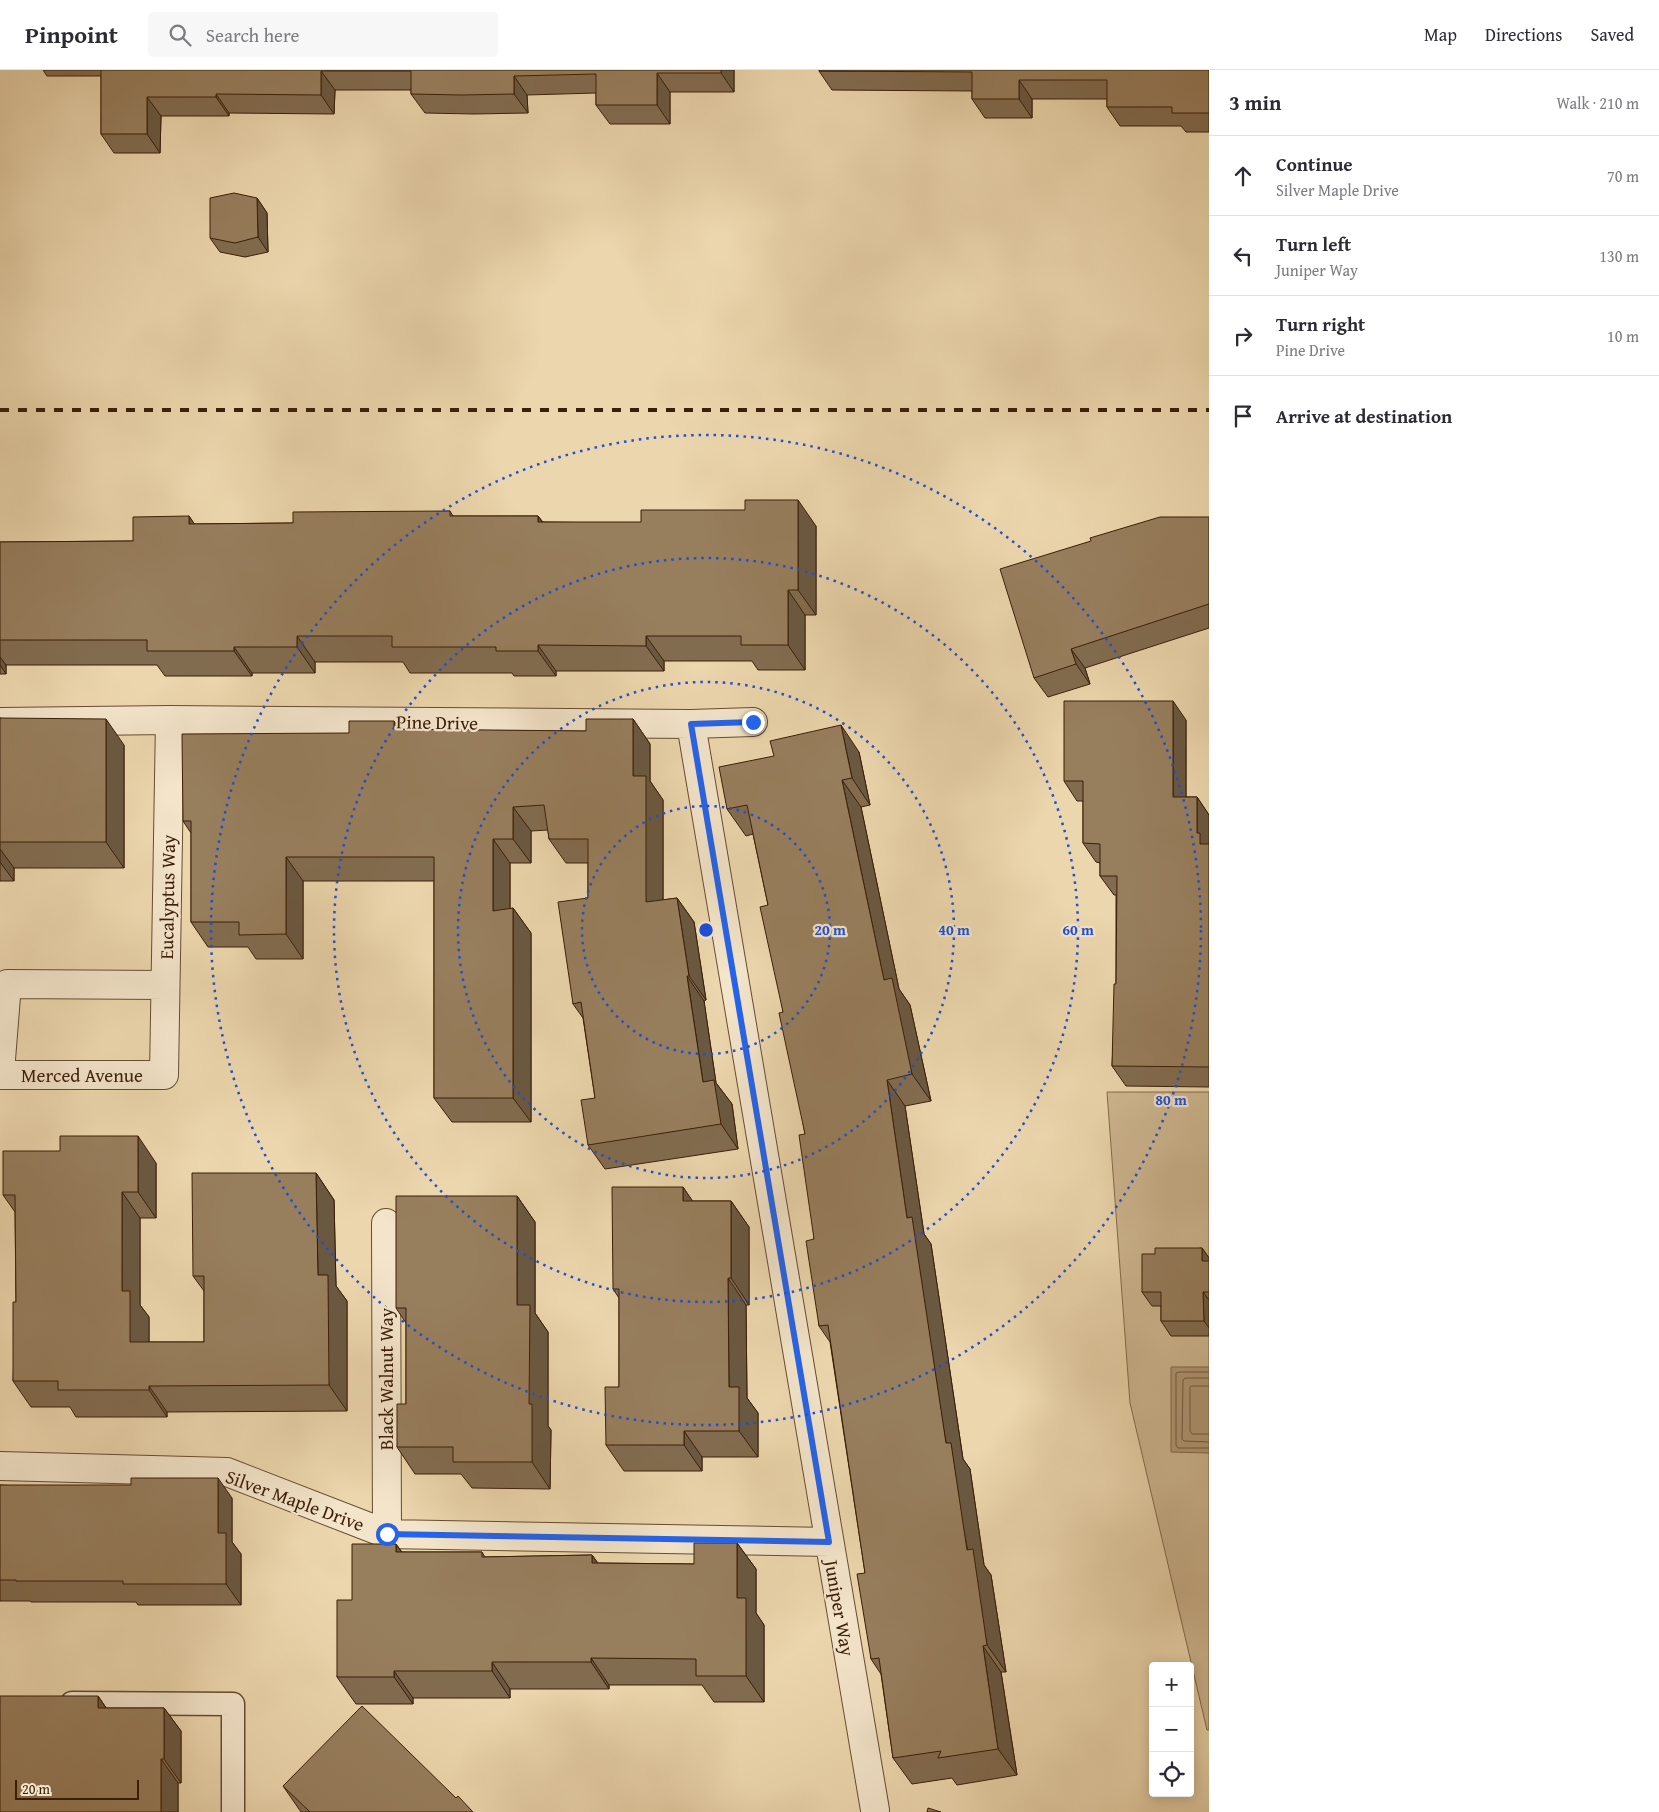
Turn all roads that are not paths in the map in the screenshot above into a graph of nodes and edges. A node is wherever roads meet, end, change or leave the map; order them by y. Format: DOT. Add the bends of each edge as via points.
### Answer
graph roads {
  1 [pos="170,720"];
  2 [pos="0,722"];
  3 [pos="753,722"];
  4 [pos="691,724"];
  5 [pos="165,985"];
  6 [pos="0,1073"];
  7 [pos="164,1075"];
  8 [pos="386,1223"];
  9 [pos="0,1466"];
  10 [pos="387,1534"];
  11 [pos="829,1542"];
  12 [pos="49,1703"];
  13 [pos="875,1810"];
  14 [pos="233,1812"];
  1 -- 2 [label="street, Pine Drive"];
  1 -- 4 [label="street, Pine Drive"];
  1 -- 5 [label="street, Eucalyptus Way"];
  3 -- 4 [label="street, Pine Drive"];
  4 -- 11 [label="street, Juniper Way"];
  5 -- 6 [label="street" via="7,984"];
  5 -- 7 [label="street, Eucalyptus Way"];
  6 -- 7 [label="street, Merced Avenue"];
  8 -- 10 [label="street, Black Walnut Way"];
  9 -- 10 [label="street, Silver Maple Drive" via="227,1472"];
  10 -- 11 [label="street, Silver Maple Drive"];
  11 -- 13 [label="street, Juniper Way"];
  12 -- 14 [label="lane" via="233,1704"];
}
